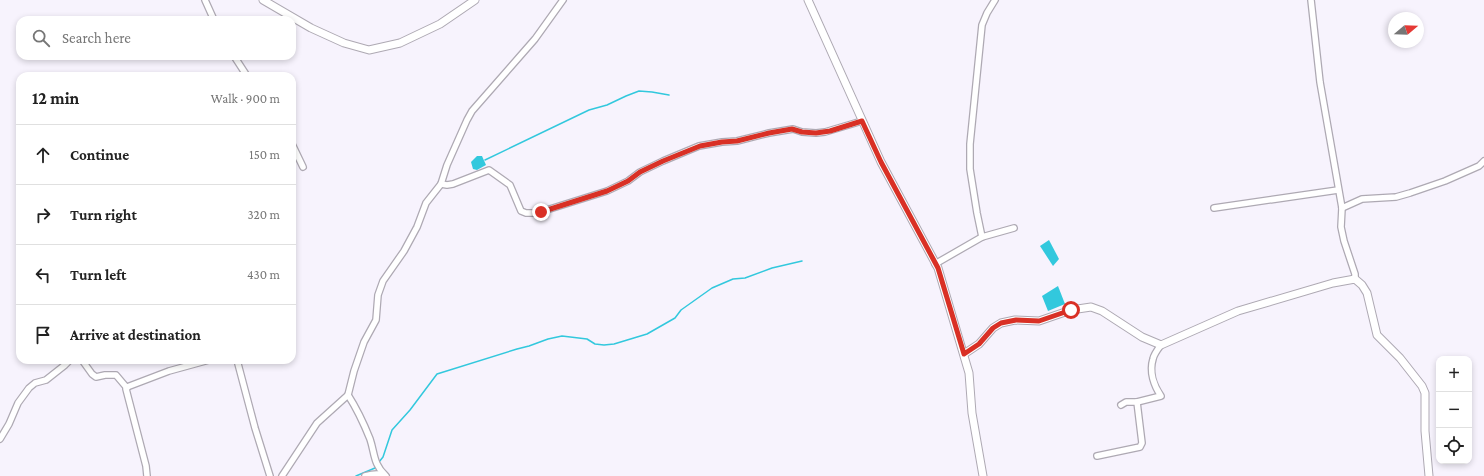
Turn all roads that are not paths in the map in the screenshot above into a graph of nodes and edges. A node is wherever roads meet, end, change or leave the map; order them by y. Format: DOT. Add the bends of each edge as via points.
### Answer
graph roads {
  1 [pos="205,0"];
  2 [pos="264,0"];
  3 [pos="475,0"];
  4 [pos="563,0"];
  5 [pos="808,0"];
  6 [pos="995,0"];
  7 [pos="1311,0"];
  8 [pos="212,16"];
  9 [pos="291,16"];
  10 [pos="296,19"];
  11 [pos="237,60"];
  12 [pos="244,72"];
  13 [pos="862,121"];
  14 [pos="296,152"];
  15 [pos="1484,161"];
  16 [pos="303,167"];
  17 [pos="440,184"];
  18 [pos="1338,190"];
  19 [pos="1214,208"];
  20 [pos="1342,208"];
  21 [pos="1014,228"];
  22 [pos="982,237"];
  23 [pos="935,264"];
  24 [pos="1355,279"];
  25 [pos="1161,345"];
  26 [pos="964,354"];
  27 [pos="66,364"];
  28 [pos="85,364"];
  29 [pos="194,364"];
  30 [pos="238,364"];
  31 [pos="126,388"];
  32 [pos="348,396"];
  33 [pos="1137,402"];
  34 [pos="1121,405"];
  35 [pos="0,439"];
  36 [pos="1097,456"];
  37 [pos="147,476"];
  38 [pos="270,476"];
  39 [pos="282,476"];
  40 [pos="365,476"];
  41 [pos="386,476"];
  42 [pos="983,476"];
  43 [pos="1429,476"];
  1 -- 8 [label="street"];
  2 -- 9 [label="street"];
  3 -- 10 [label="street" via="434,27 400,43 369,50 344,42"];
  4 -- 17 [label="street" via="535,38 472,112"];
  5 -- 13 [label="street"];
  6 -- 22 [label="street" via="982,25 970,144 970,169"];
  7 -- 18 [label="street" via="1320,82"];
  11 -- 12 [label="street"];
  13 -- 17 [label="street" via="821,132 792,129 700,146 663,161 628,181 595,195 541,212 521,211 510,185 489,170 453,184"];
  13 -- 23 [label="street"];
  14 -- 16 [label="street"];
  15 -- 20 [label="street" via="1479,166 1445,181 1410,193 1396,197 1362,199"];
  17 -- 32 [label="street" via="426,203 417,227 383,281 378,295 376,320 364,342"];
  18 -- 19 [label="street"];
  18 -- 20 [label="street"];
  20 -- 24 [label="street" via="1344,240"];
  21 -- 22 [label="street"];
  22 -- 23 [label="street"];
  23 -- 26 [label="street"];
  24 -- 25 [label="street" via="1238,311"];
  24 -- 43 [label="street" via="1362,284 1367,293 1381,340 1400,358 1425,393"];
  25 -- 26 [label="street" via="1142,337 1102,311 1091,307 1071,310 1039,321 1016,320 1001,323"];
  25 -- 33 [label="street" via="1153,359 1152,367 1154,386 1161,396"];
  26 -- 42 [label="street" via="969,373 972,412"];
  27 -- 35 [label="street" via="46,380 29,388 18,403"];
  28 -- 31 [label="street" via="96,377 116,375"];
  29 -- 31 [label="street"];
  30 -- 38 [label="street"];
  31 -- 37 [label="street"];
  32 -- 39 [label="street" via="317,423"];
  32 -- 41 [label="street" via="370,438 377,466"];
  33 -- 34 [label="street" via="1126,402"];
  33 -- 36 [label="street" via="1142,443 1140,447"];
  40 -- 41 [label="street" via="379,473"];
}
